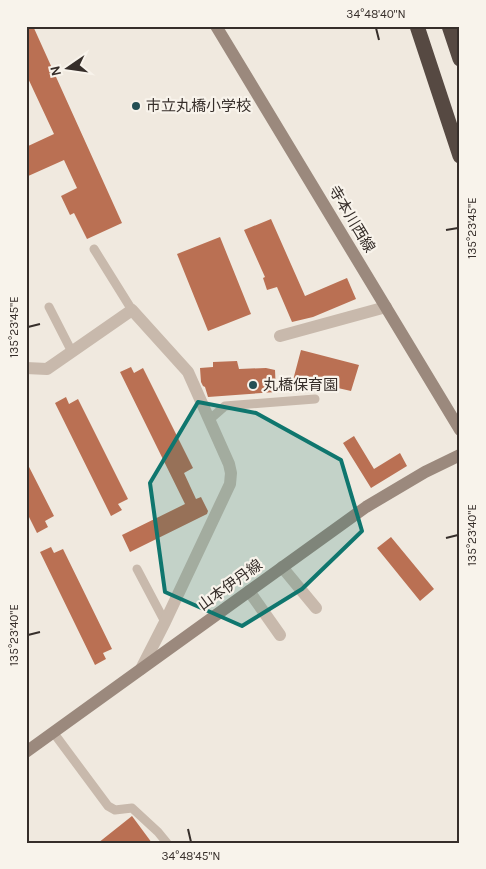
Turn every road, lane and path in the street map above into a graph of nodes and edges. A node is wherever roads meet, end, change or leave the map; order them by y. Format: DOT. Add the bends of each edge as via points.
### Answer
graph roads {
  1 [pos="216,26"];
  2 [pos="417,26"];
  3 [pos="449,26"];
  4 [pos="460,59"];
  5 [pos="460,156"];
  6 [pos="94,249"];
  7 [pos="49,307"];
  8 [pos="386,307"];
  9 [pos="132,310"];
  10 [pos="280,336"];
  11 [pos="72,352"];
  12 [pos="26,368"];
  13 [pos="315,399"];
  14 [pos="209,420"];
  15 [pos="460,430"];
  16 [pos="460,455"];
  17 [pos="282,567"];
  18 [pos="137,569"];
  19 [pos="249,591"];
  20 [pos="316,608"];
  21 [pos="165,622"];
  22 [pos="280,635"];
  23 [pos="141,669"];
  24 [pos="53,732"];
  25 [pos="26,752"];
  26 [pos="167,843"];
  1 -- 8 [label="main road, 寺本川西線"];
  2 -- 5 [label="highway"];
  3 -- 4 [label="highway"];
  6 -- 9 [label="lane"];
  7 -- 11 [label="lane"];
  8 -- 10 [label="street" via="294,338"];
  8 -- 15 [label="main road, 寺本川西線"];
  9 -- 11 [label="street"];
  9 -- 14 [label="street" via="188,372"];
  11 -- 12 [label="street" via="47,369"];
  13 -- 14 [label="lane" via="282,406 224,406"];
  14 -- 21 [label="street" via="229,464 230,484"];
  16 -- 17 [label="main road, 山本伊丹線" via="366,507"];
  17 -- 19 [label="main road, 山本伊丹線"];
  17 -- 20 [label="street"];
  18 -- 21 [label="lane"];
  19 -- 22 [label="street"];
  19 -- 23 [label="main road, 山本伊丹線"];
  21 -- 23 [label="street"];
  23 -- 24 [label="main road, 山本伊丹線"];
  24 -- 25 [label="main road, 山本伊丹線"];
  24 -- 26 [label="lane" via="108,806 115,810 132,808"];
}
